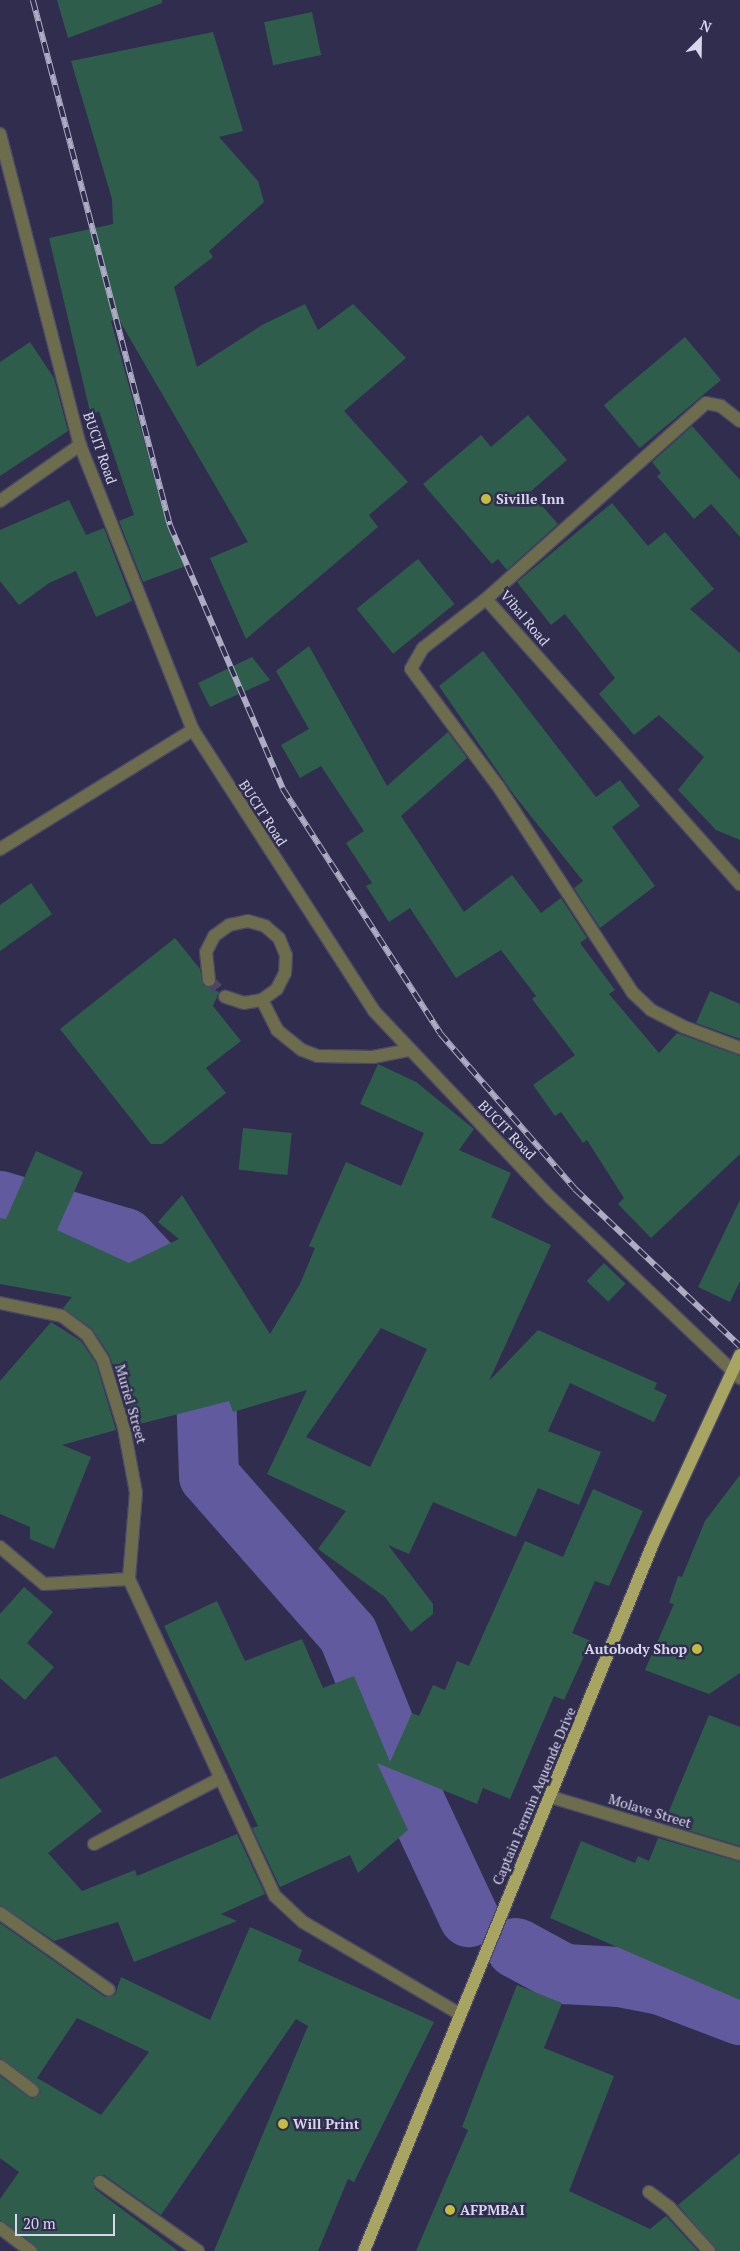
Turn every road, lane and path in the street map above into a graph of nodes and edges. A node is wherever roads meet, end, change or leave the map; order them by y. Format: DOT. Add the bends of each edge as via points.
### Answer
graph roads {
  1 [pos="0,134"];
  2 [pos="740,421"];
  3 [pos="80,445"];
  4 [pos="0,501"];
  5 [pos="486,599"];
  6 [pos="193,730"];
  7 [pos="0,849"];
  8 [pos="740,884"];
  9 [pos="209,980"];
  10 [pos="225,997"];
  11 [pos="262,1000"];
  12 [pos="740,1048"];
  13 [pos="408,1050"];
  14 [pos="0,1303"];
  15 [pos="740,1355"];
  16 [pos="736,1375"];
  17 [pos="0,1547"];
  18 [pos="130,1579"];
  19 [pos="221,1778"];
  20 [pos="551,1797"];
  21 [pos="94,1844"];
  22 [pos="740,1854"];
  23 [pos="0,1913"];
  24 [pos="109,1990"];
  25 [pos="460,2014"];
  26 [pos="0,2066"];
  27 [pos="33,2091"];
  28 [pos="100,2182"];
  29 [pos="649,2192"];
  30 [pos="0,2228"];
  31 [pos="30,2251"];
  32 [pos="198,2251"];
  33 [pos="364,2251"];
  34 [pos="708,2251"];
  1 -- 3 [label="street, BUCIT Road"];
  2 -- 5 [label="street, Vibal Road" via="721,406 706,403"];
  3 -- 4 [label="street"];
  3 -- 6 [label="street, BUCIT Road"];
  5 -- 8 [label="street, Vibal Road"];
  5 -- 12 [label="street" via="423,648 411,669 498,786 633,993 651,1010 684,1027"];
  6 -- 7 [label="street"];
  6 -- 13 [label="street, BUCIT Road" via="374,1011"];
  9 -- 11 [label="street" via="206,952 214,936 229,925 248,921 265,926 279,938 286,955 286,973 277,990"];
  10 -- 11 [label="street" via="244,1003"];
  11 -- 13 [label="street" via="277,1030 302,1050 318,1056 373,1057"];
  13 -- 16 [label="street, BUCIT Road" via="551,1198"];
  14 -- 18 [label="street, Muriel Street" via="62,1316 87,1335 103,1360 124,1428 136,1493"];
  15 -- 16 [label="main road, Captain Fermin Aquende Drive"];
  16 -- 20 [label="main road, Captain Fermin Aquende Drive" via="654,1541"];
  17 -- 18 [label="street" via="44,1584"];
  18 -- 19 [label="street"];
  19 -- 21 [label="street"];
  19 -- 25 [label="street" via="284,1907"];
  20 -- 22 [label="street, Molave Street"];
  20 -- 25 [label="main road, Captain Fermin Aquende Drive"];
  23 -- 24 [label="street"];
  25 -- 33 [label="main road, Captain Fermin Aquende Drive"];
  26 -- 27 [label="street"];
  28 -- 32 [label="street"];
  29 -- 34 [label="street"];
  30 -- 31 [label="street"];
}
